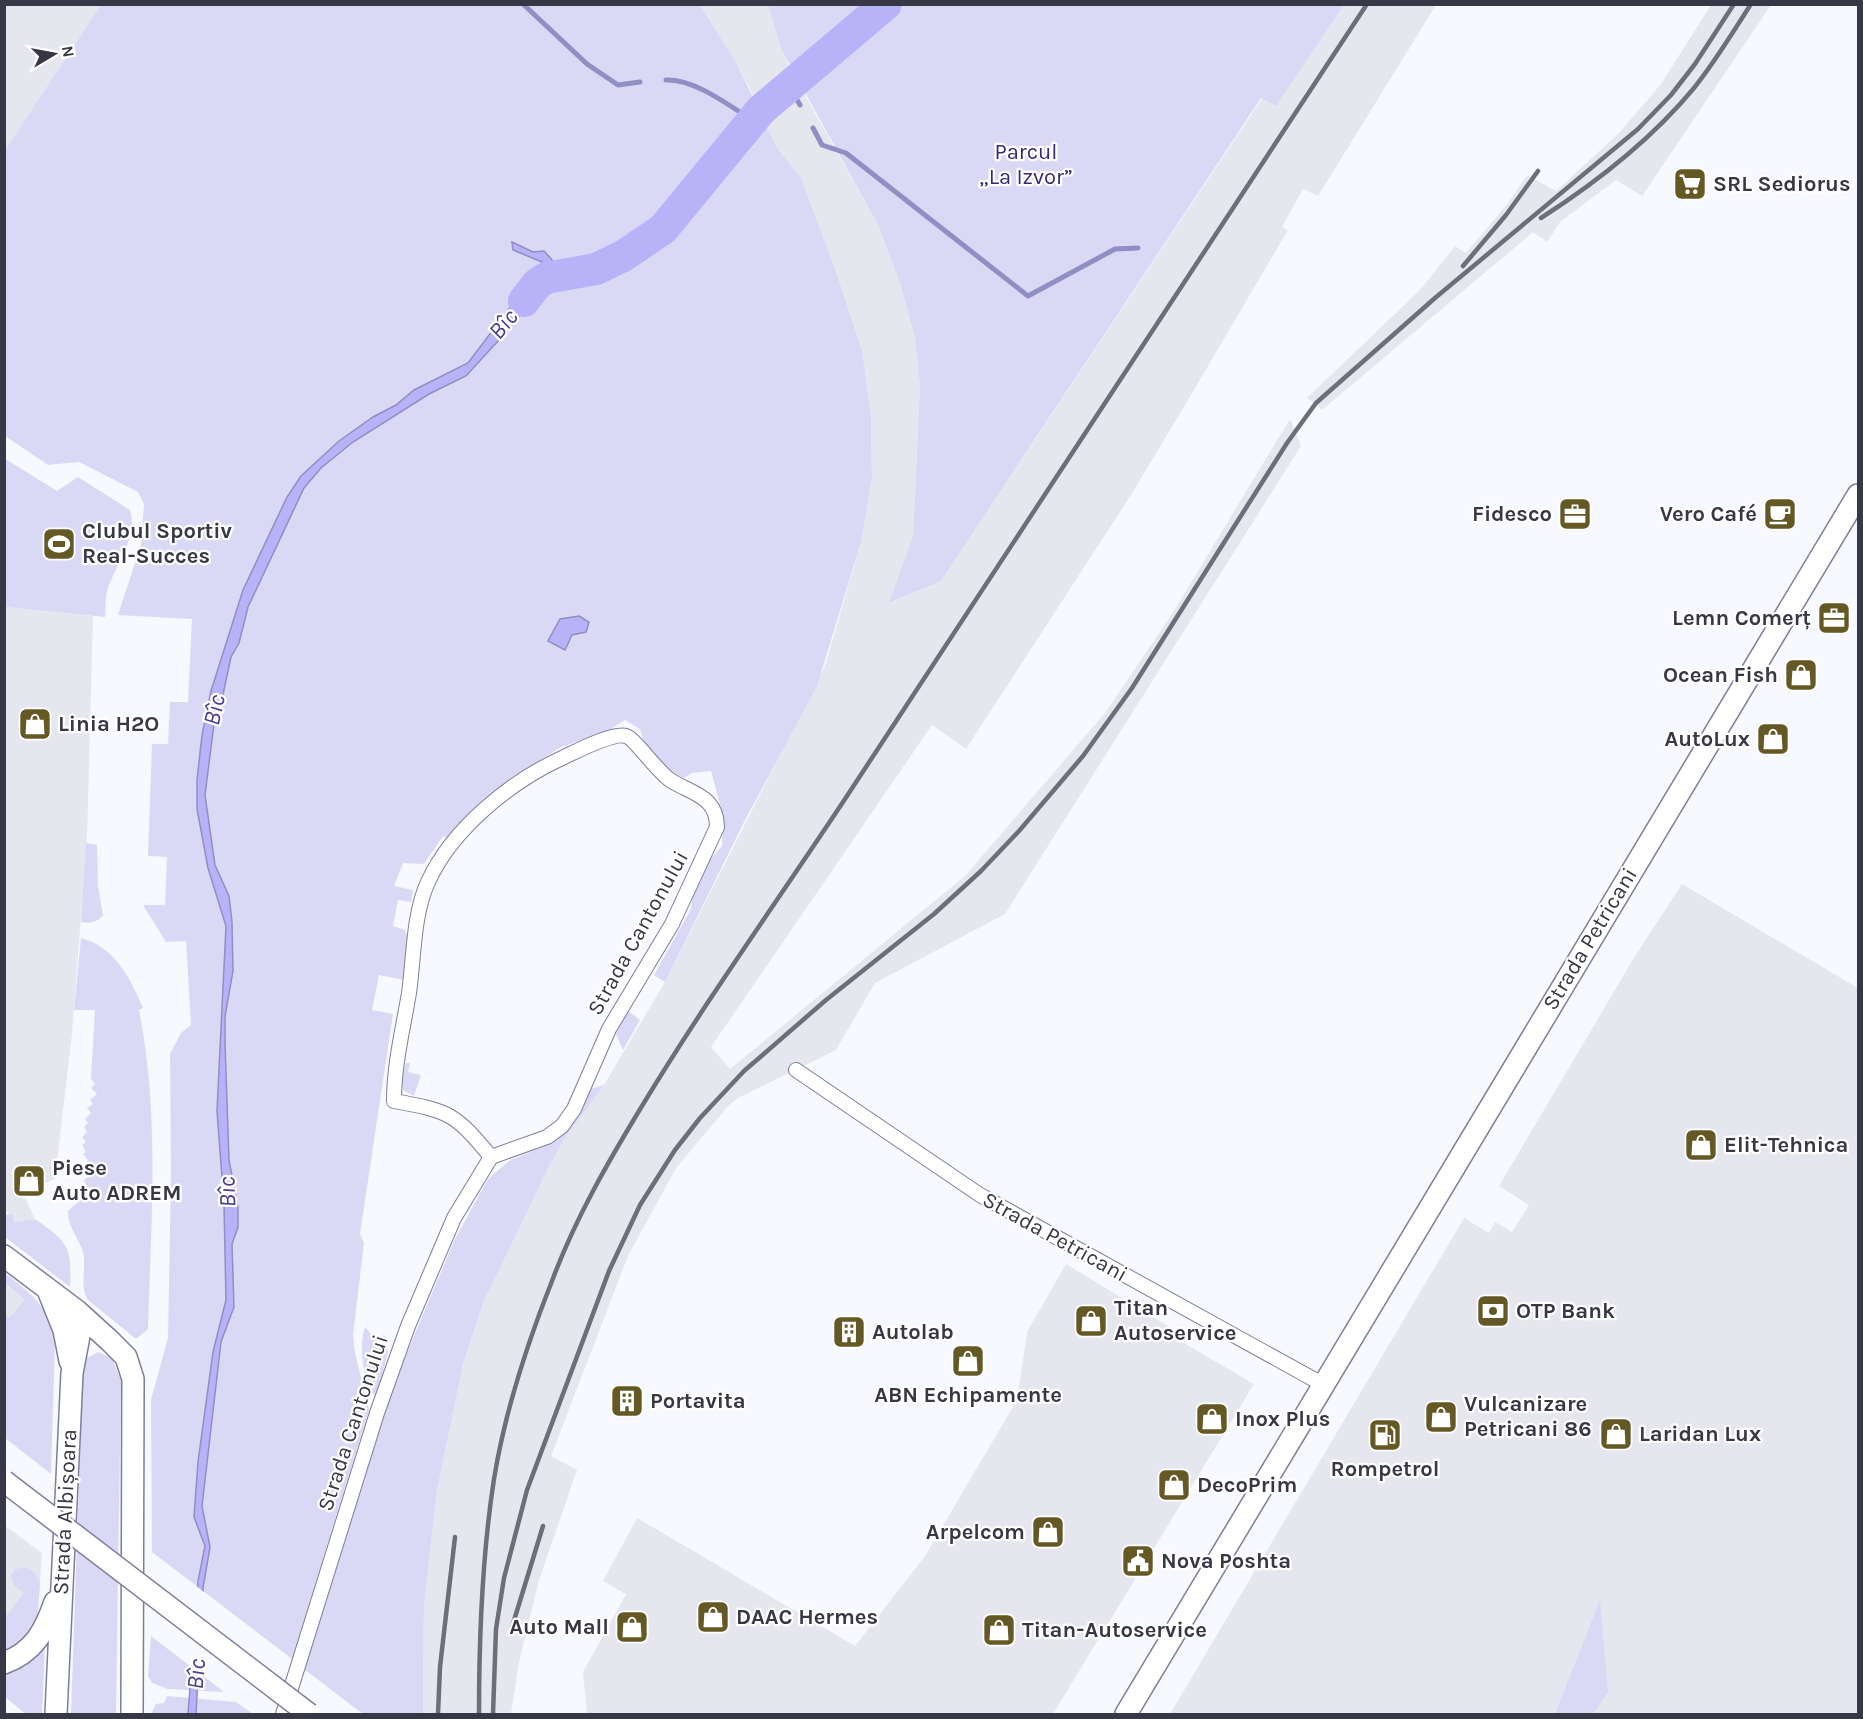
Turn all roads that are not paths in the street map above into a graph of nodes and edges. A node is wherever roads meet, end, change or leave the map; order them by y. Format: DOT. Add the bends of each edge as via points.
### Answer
graph roads {
  1 [pos="1858,495"];
  2 [pos="796,1070"];
  3 [pos="491,1157"];
  4 [pos="4,1256"];
  5 [pos="48,1290"];
  6 [pos="77,1311"];
  7 [pos="72,1373"];
  8 [pos="1324,1385"];
  9 [pos="4,1481"];
  10 [pos="62,1582"];
  11 [pos="4,1663"];
  12 [pos="56,1714"];
  13 [pos="132,1714"];
  14 [pos="283,1714"];
  15 [pos="309,1714"];
  16 [pos="1126,1714"];
  1 -- 8 [label="main road, Strada Petricani"];
  2 -- 8 [label="street, Strada Petricani" via="980,1195"];
  3 -- 3 [label="street, Strada Cantonului" via="455,1118 394,1101 413,944 427,883 460,835 511,786 576,752 619,735 627,736 669,779 712,803 717,827 672,924 609,1029 574,1109 562,1126 547,1137"];
  3 -- 14 [label="street, Strada Cantonului" via="454,1218 408,1326"];
  4 -- 5 [label="main road"];
  5 -- 6 [label="main road"];
  5 -- 7 [label="main road" via="64,1330"];
  6 -- 7 [label="main road, Strada Albișoara" via="79,1336"];
  6 -- 13 [label="main road" via="126,1357 133,1379"];
  7 -- 10 [label="main road, Strada Albișoara"];
  8 -- 16 [label="main road, Strada Petricani"];
  9 -- 15 [label="main road, bridge"];
  10 -- 11 [label="main road" via="37,1643"];
  10 -- 12 [label="main road, Strada Albișoara"];
}
